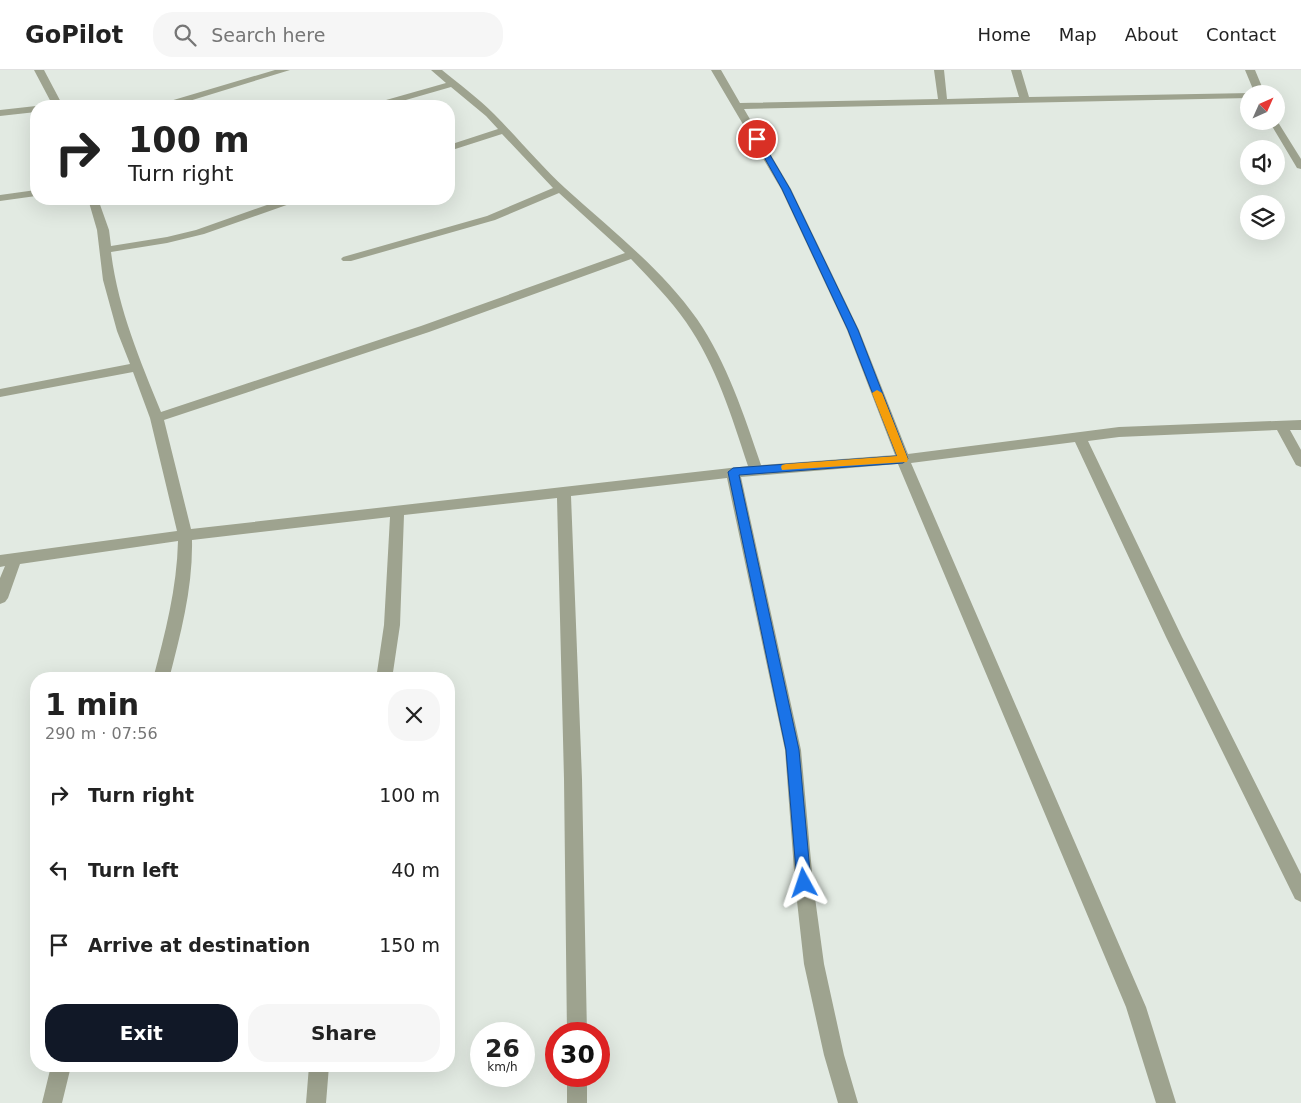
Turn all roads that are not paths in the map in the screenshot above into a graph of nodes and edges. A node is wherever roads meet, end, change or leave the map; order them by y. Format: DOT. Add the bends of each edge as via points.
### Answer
graph roads {
  1 [pos="39,70"];
  2 [pos="285,70"];
  3 [pos="436,70"];
  4 [pos="716,70"];
  5 [pos="939,70"];
  6 [pos="1016,70"];
  7 [pos="1250,70"];
  8 [pos="453,84"];
  9 [pos="1256,85"];
  10 [pos="1240,95"];
  11 [pos="54,100"];
  12 [pos="183,100"];
  13 [pos="396,100"];
  14 [pos="1025,100"];
  15 [pos="942,102"];
  16 [pos="738,106"];
  17 [pos="30,110"];
  18 [pos="0,113"];
  19 [pos="504,130"];
  20 [pos="1279,130"];
  21 [pos="455,146"];
  22 [pos="1301,166"];
  23 [pos="560,189"];
  24 [pos="30,194"];
  25 [pos="0,198"];
  26 [pos="95,205"];
  27 [pos="277,205"];
  28 [pos="105,250"];
  29 [pos="633,254"];
  30 [pos="347,259"];
  31 [pos="138,367"];
  32 [pos="0,393"];
  33 [pos="157,418"];
  34 [pos="1301,424"];
  35 [pos="1281,425"];
  36 [pos="1079,436"];
  37 [pos="903,459"];
  38 [pos="1301,462"];
  39 [pos="756,470"];
  40 [pos="733,472"];
  41 [pos="564,491"];
  42 [pos="397,510"];
  43 [pos="185,535"];
  44 [pos="7,560"];
  45 [pos="0,598"];
  46 [pos="163,672"];
  47 [pos="385,672"];
  48 [pos="1301,893"];
  49 [pos="577,1022"];
  50 [pos="60,1072"];
  51 [pos="319,1072"];
  52 [pos="577,1087"];
  53 [pos="52,1103"];
  54 [pos="316,1103"];
  55 [pos="577,1103"];
  56 [pos="848,1103"];
  57 [pos="1166,1103"];
  1 -- 11 [label="street"];
  2 -- 12 [label="street"];
  3 -- 8 [label="street"];
  4 -- 16 [label="street"];
  5 -- 15 [label="street"];
  6 -- 14 [label="street"];
  7 -- 9 [label="street"];
  8 -- 13 [label="street"];
  8 -- 19 [label="street" via="490,114"];
  10 -- 14 [label="street"];
  14 -- 15 [label="street"];
  15 -- 16 [label="street"];
  16 -- 37 [label="street" via="786,189 853,330"];
  17 -- 18 [label="street"];
  19 -- 21 [label="street"];
  19 -- 23 [label="street"];
  20 -- 22 [label="street"];
  23 -- 29 [label="street"];
  23 -- 30 [label="street" via="491,218"];
  24 -- 25 [label="street"];
  26 -- 28 [label="street"];
  27 -- 28 [label="street" via="200,232"];
  28 -- 31 [label="street" via="109,280 123,331"];
  29 -- 33 [label="street" via="434,326"];
  29 -- 39 [label="street" via="692,321 715,361 736,409"];
  31 -- 32 [label="street"];
  31 -- 33 [label="street"];
  33 -- 43 [label="street"];
  34 -- 35 [label="street"];
  35 -- 36 [label="street"];
  35 -- 38 [label="street"];
  36 -- 37 [label="street"];
  36 -- 48 [label="street" via="1174,638"];
  37 -- 39 [label="street"];
  37 -- 57 [label="street" via="1105,930 1136,1007"];
  39 -- 40 [label="street"];
  40 -- 41 [label="street"];
  40 -- 56 [label="street" via="792,750 814,964"];
  41 -- 42 [label="street"];
  41 -- 49 [label="street"];
  42 -- 43 [label="street"];
  42 -- 47 [label="street" via="392,625"];
  43 -- 44 [label="street"];
  43 -- 46 [label="street" via="186,567"];
  44 -- 45 [label="street"];
  50 -- 53 [label="street"];
  51 -- 54 [label="street"];
  52 -- 55 [label="street"];
}
